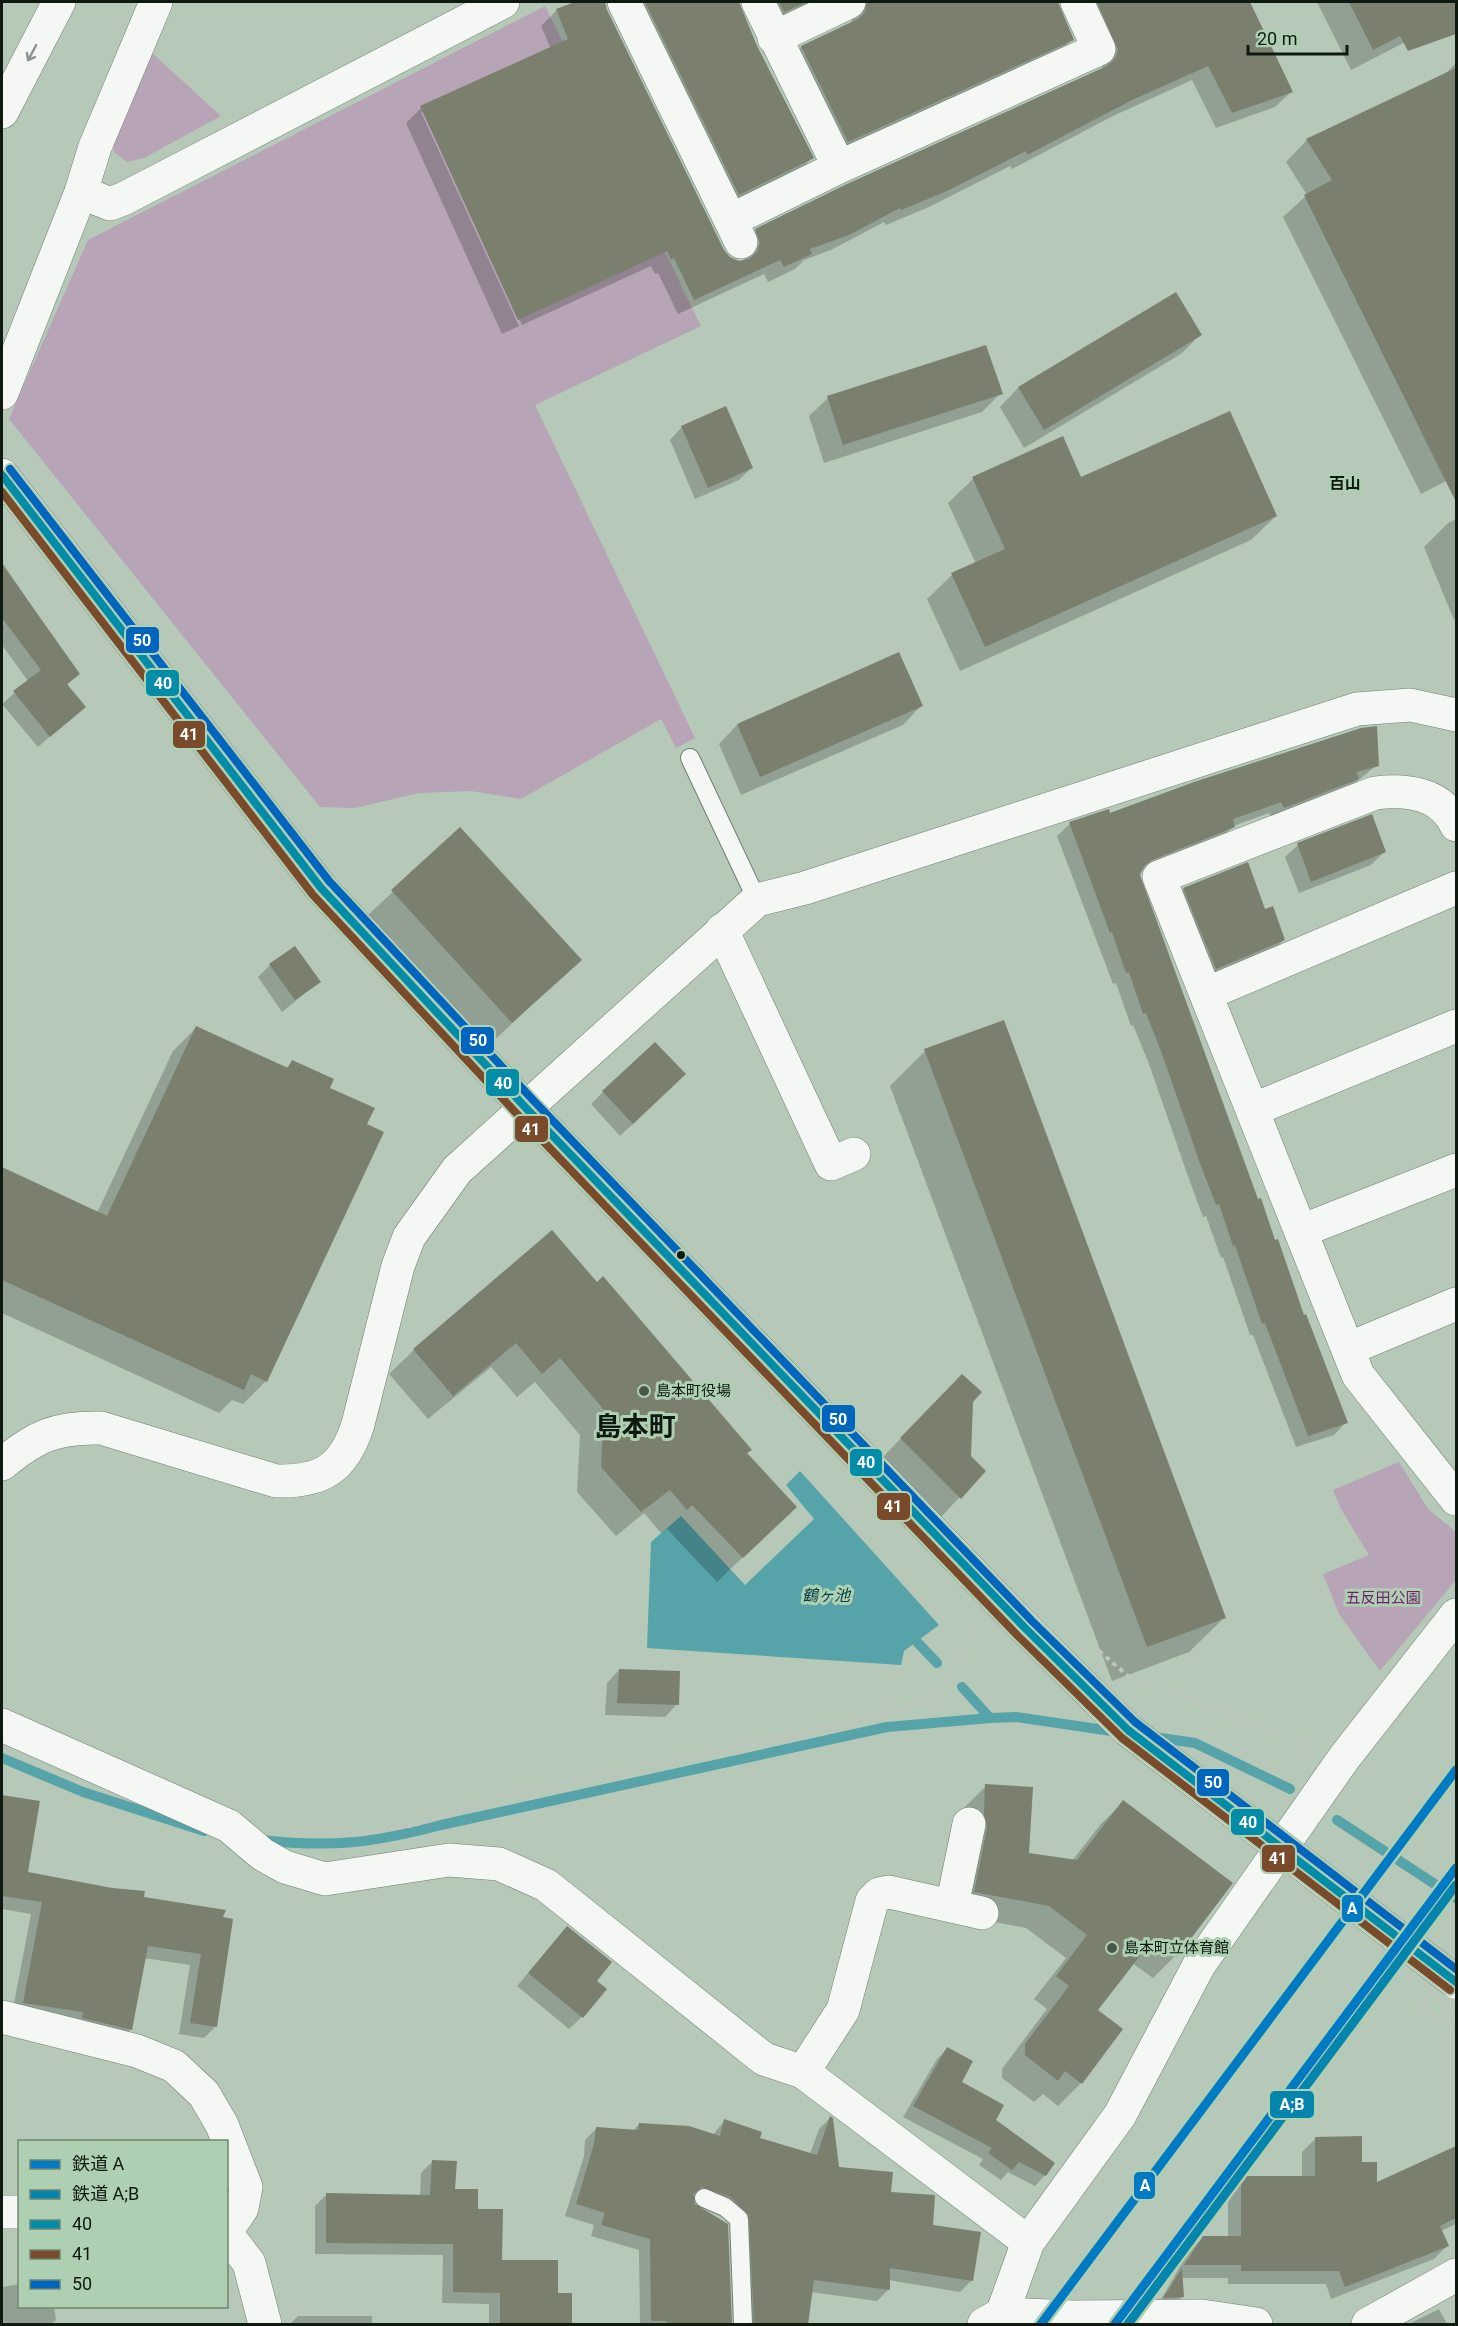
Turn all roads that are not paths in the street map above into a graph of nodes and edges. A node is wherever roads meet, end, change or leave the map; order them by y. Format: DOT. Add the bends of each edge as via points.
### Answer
graph roads {
  1 [pos="59,2"];
  2 [pos="156,2"];
  3 [pos="503,2"];
  4 [pos="624,2"];
  5 [pos="758,2"];
  6 [pos="849,2"];
  7 [pos="1077,2"];
  8 [pos="774,38"];
  9 [pos="2,112"];
  10 [pos="839,167"];
  11 [pos="81,192"];
  12 [pos="2,393"];
  13 [pos="2,475"];
  14 [pos="1456,715"];
  15 [pos="690,758"];
  16 [pos="1456,825"];
  17 [pos="1456,888"];
  18 [pos="757,900"];
  19 [pos="722,930"];
  20 [pos="1206,994"];
  21 [pos="1456,1026"];
  22 [pos="525,1107"];
  23 [pos="1252,1110"];
  24 [pos="830,1165"];
  25 [pos="1456,1170"];
  26 [pos="1301,1231"];
  27 [pos="1456,1304"];
  28 [pos="1348,1349"];
  29 [pos="2,1464"];
  30 [pos="1456,1499"];
  31 [pos="1456,1615"];
  32 [pos="2,1725"];
  33 [pos="969,1824"];
  34 [pos="1445,1994"];
  35 [pos="2,2017"];
  36 [pos="803,2072"];
  37 [pos="228,2140"];
  38 [pos="228,2141"];
  39 [pos="704,2198"];
  40 [pos="2,2212"];
  41 [pos="18,2212"];
  42 [pos="228,2229"];
  43 [pos="228,2235"];
  44 [pos="1028,2242"];
  45 [pos="1456,2275"];
  46 [pos="993,2319"];
  47 [pos="265,2325"];
  48 [pos="743,2325"];
  49 [pos="1256,2325"];
  50 [pos="1368,2325"];
  1 -- 9 [label="main road, one-way"];
  2 -- 11 [label="main road" via="95,147"];
  3 -- 11 [label="main road" via="123,199 110,204"];
  4 -- 10 [label="main road" via="736,231"];
  5 -- 8 [label="main road"];
  6 -- 8 [label="main road"];
  7 -- 10 [label="main road" via="1099,49"];
  8 -- 10 [label="main road"];
  11 -- 12 [label="main road"];
  13 -- 22 [label="main road" via="321,888"];
  14 -- 18 [label="main road" via="1410,705 1357,709 805,888"];
  15 -- 18 [label="lane"];
  16 -- 20 [label="main road" via="1453,817 1432,798 1400,789 1375,793 1159,877"];
  17 -- 20 [label="main road"];
  18 -- 19 [label="main road"];
  19 -- 22 [label="main road"];
  19 -- 24 [label="main road"];
  20 -- 23 [label="main road"];
  21 -- 23 [label="main road"];
  22 -- 29 [label="main road" via="457,1170 410,1237 398,1266 351,1446 342,1461 324,1474 301,1482 276,1481 101,1428 72,1428 30,1441"];
  22 -- 34 [label="main road, bridge" via="1025,1628 1128,1730"];
  23 -- 26 [label="main road"];
  25 -- 26 [label="main road"];
  26 -- 28 [label="main road"];
  27 -- 28 [label="main road"];
  28 -- 30 [label="main road" via="1358,1375"];
  31 -- 44 [label="main road" via="1344,1758 1199,1965 1120,2115"];
  32 -- 36 [label="main road" via="239,1832 271,1842 285,1867 326,1879 449,1860 499,1864 546,1885 764,2059"];
  33 -- 36 [label="main road" via="967,1910 879,1894 872,1901 843,2010"];
  35 -- 37 [label="main road" via="137,2052 174,2066 204,2094"];
  36 -- 44 [label="main road"];
  38 -- 42 [label="main road" via="246,2187 242,2208"];
  39 -- 48 [label="lane" via="725,2207 739,2219"];
  40 -- 41 [label="main road"];
  43 -- 47 [label="main road" via="249,2263"];
  44 -- 46 [label="main road"];
  45 -- 50 [label="main road"];
  46 -- 49 [label="main road" via="1202,2316"];
}
